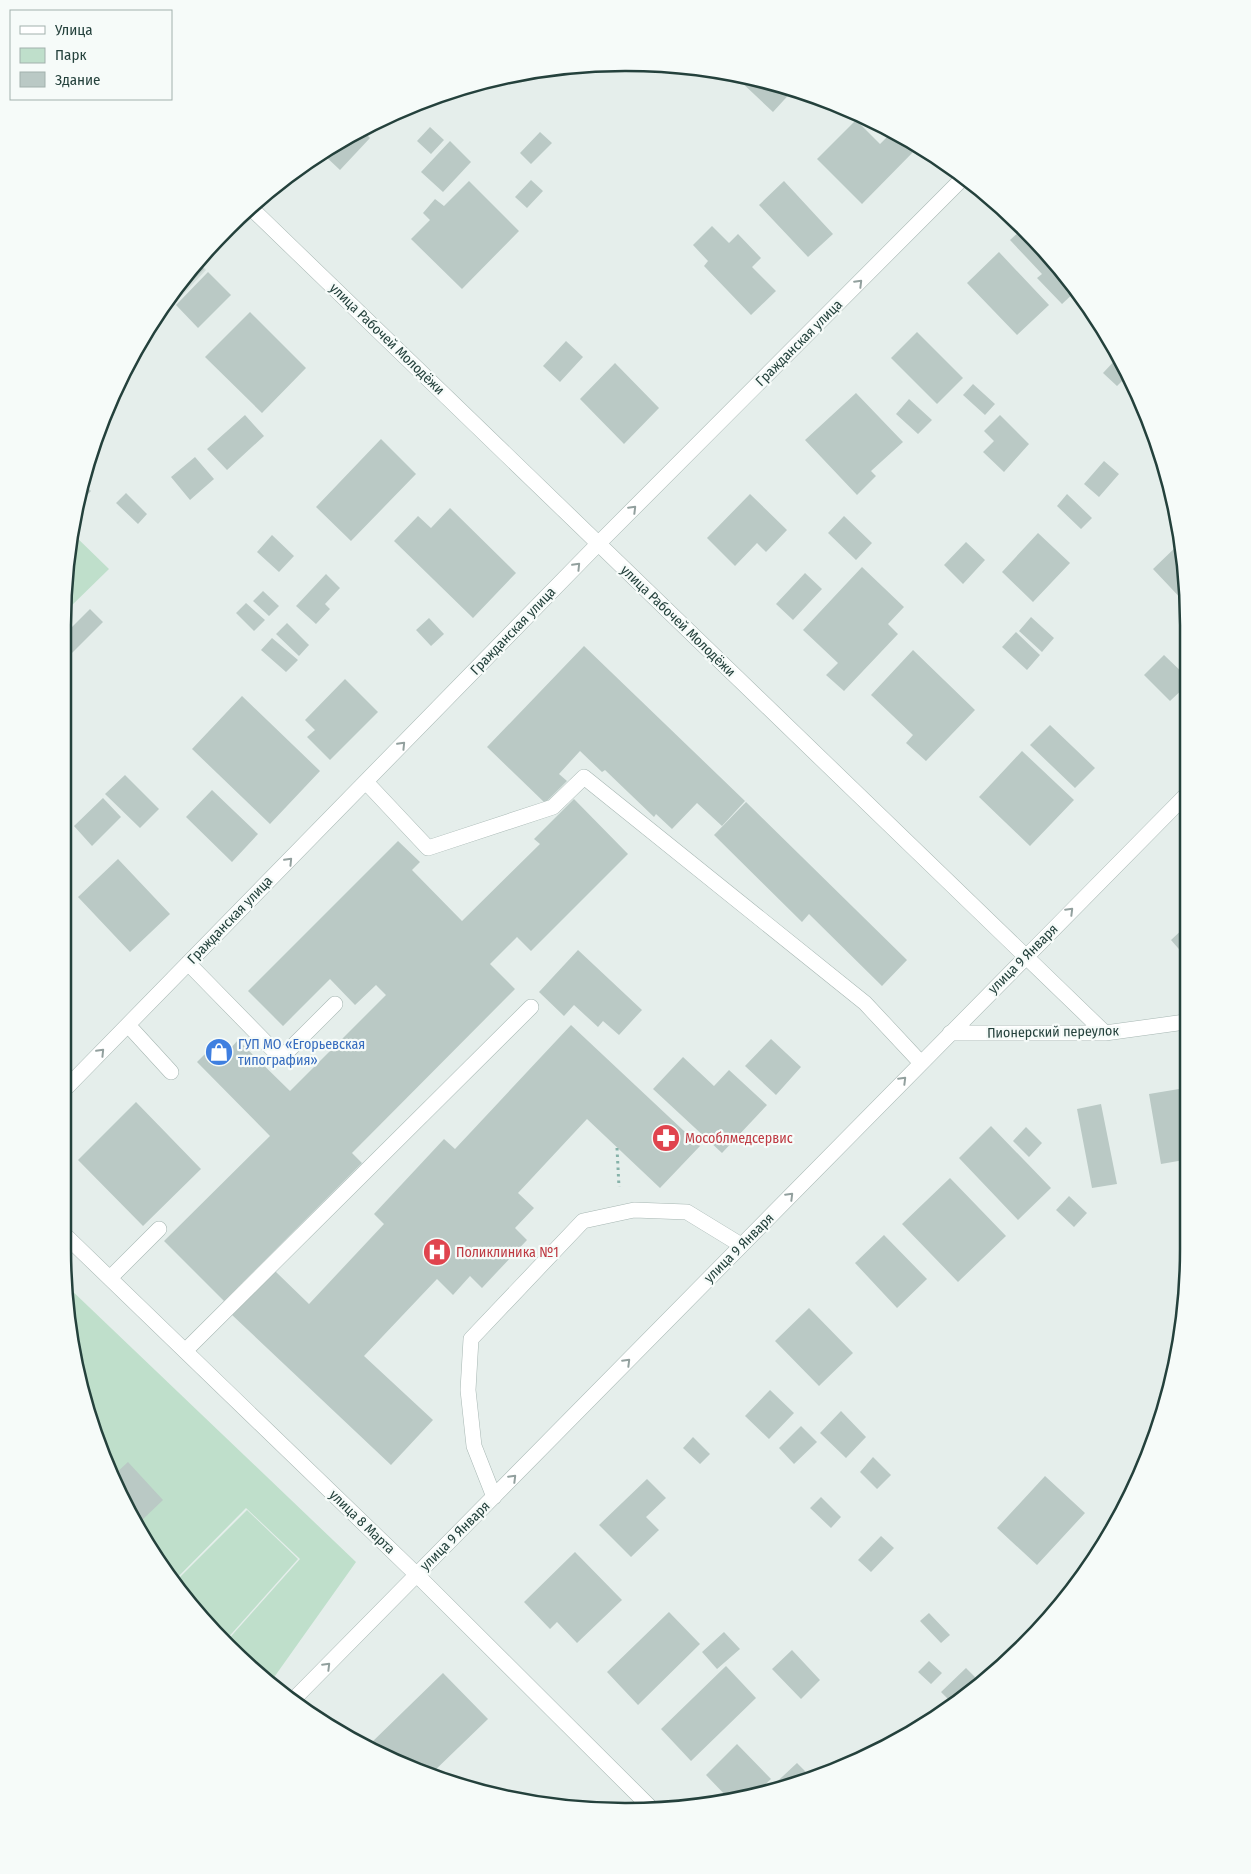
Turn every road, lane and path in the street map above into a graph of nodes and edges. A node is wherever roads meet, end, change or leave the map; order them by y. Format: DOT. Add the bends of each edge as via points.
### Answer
graph roads {
  1 [pos="958,183"];
  2 [pos="256,213"];
  3 [pos="598,544"];
  4 [pos="366,782"];
  5 [pos="1180,801"];
  6 [pos="1025,956"];
  7 [pos="188,964"];
  8 [pos="336,1004"];
  9 [pos="530,1007"];
  10 [pos="1180,1023"];
  11 [pos="128,1026"];
  12 [pos="950,1033"];
  13 [pos="1105,1033"];
  14 [pos="921,1063"];
  15 [pos="171,1072"];
  16 [pos="71,1083"];
  17 [pos="617,1148"];
  18 [pos="620,1213"];
  19 [pos="159,1229"];
  20 [pos="71,1241"];
  21 [pos="742,1245"];
  22 [pos="110,1278"];
  23 [pos="185,1351"];
  24 [pos="494,1496"];
  25 [pos="417,1575"];
  26 [pos="297,1695"];
  27 [pos="645,1802"];
  3 -- 1 [label="street, Гражданская улица, one-way"];
  2 -- 3 [label="street, улица Рабочей Молодёжи"];
  4 -- 3 [label="street, Гражданская улица, one-way"];
  3 -- 6 [label="street, улица Рабочей Молодёжи"];
  7 -- 4 [label="street, Гражданская улица, one-way"];
  4 -- 14 [label="street" via="428,848 553,807 584,777 865,1003"];
  6 -- 5 [label="street, улица 9 Января, one-way"];
  6 -- 12 [label="street, улица 9 Января"];
  6 -- 13 [label="street, улица Рабочей Молодёжи"];
  7 -- 8 [label="street" via="281,1058"];
  7 -- 11 [label="street, Гражданская улица"];
  9 -- 23 [label="street"];
  10 -- 13 [label="street, Пионерский переулок"];
  11 -- 15 [label="street"];
  16 -- 11 [label="street, Гражданская улица, one-way"];
  12 -- 13 [label="street, Пионерский переулок"];
  12 -- 14 [label="street, улица 9 Января"];
  21 -- 14 [label="street, улица 9 Января, one-way"];
  17 -- 18 [label="path"];
  18 -- 21 [label="street" via="634,1210 687,1212"];
  18 -- 24 [label="street" via="583,1221 471,1339 468,1390 474,1446"];
  19 -- 22 [label="street"];
  20 -- 22 [label="street, улица 8 Марта"];
  24 -- 21 [label="street, улица 9 Января, one-way"];
  22 -- 23 [label="street, улица 8 Марта"];
  23 -- 25 [label="street, улица 8 Марта"];
  24 -- 25 [label="street, улица 9 Января"];
  26 -- 25 [label="street, улица 9 Января, one-way"];
  25 -- 27 [label="street, улица 8 Марта"];
}
